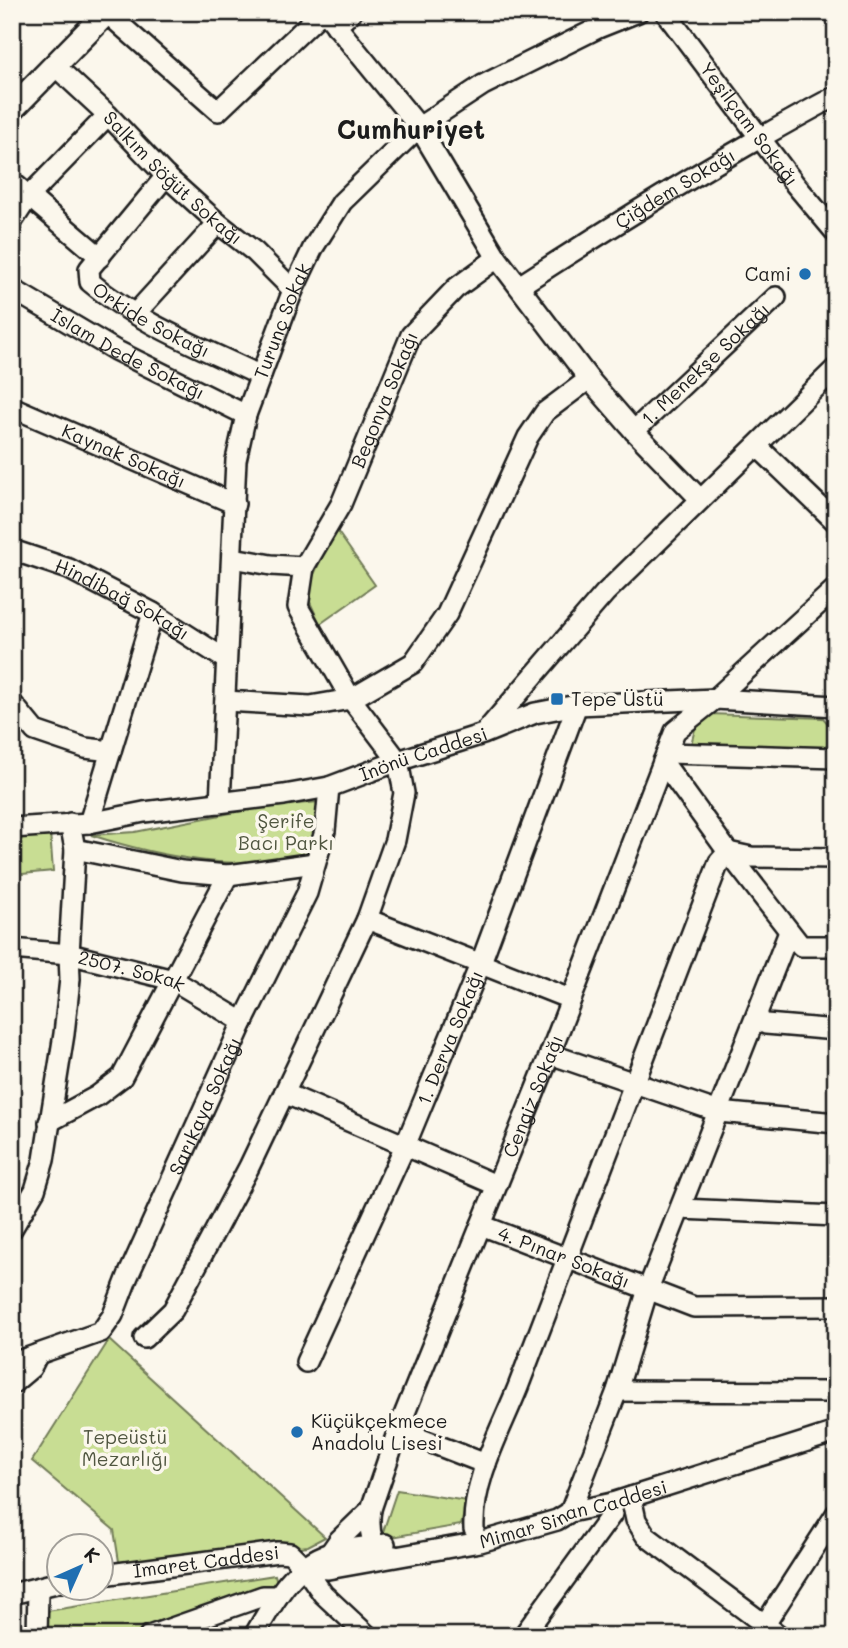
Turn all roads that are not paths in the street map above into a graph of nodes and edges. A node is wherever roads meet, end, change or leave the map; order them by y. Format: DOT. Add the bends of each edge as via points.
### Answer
graph roads {
  1 [pos="352,12"];
  2 [pos="638,12"];
  3 [pos="665,12"];
  4 [pos="101,14"];
  5 [pos="328,17"];
  6 [pos="54,65"];
  7 [pos="836,96"];
  8 [pos="12,108"];
  9 [pos="108,115"];
  10 [pos="419,128"];
  11 [pos="760,137"];
  12 [pos="166,176"];
  13 [pos="12,182"];
  14 [pos="29,196"];
  15 [pos="12,222"];
  16 [pos="218,223"];
  17 [pos="836,233"];
  18 [pos="100,257"];
  19 [pos="497,258"];
  20 [pos="519,286"];
  21 [pos="12,289"];
  22 [pos="293,290"];
  23 [pos="776,297"];
  24 [pos="135,314"];
  25 [pos="836,368"];
  26 [pos="261,376"];
  27 [pos="589,379"];
  28 [pos="12,407"];
  29 [pos="246,415"];
  30 [pos="634,431"];
  31 [pos="757,446"];
  32 [pos="700,499"];
  33 [pos="234,504"];
  34 [pos="836,522"];
  35 [pos="12,550"];
  36 [pos="233,558"];
  37 [pos="304,567"];
  38 [pos="836,588"];
  39 [pos="153,613"];
  40 [pos="225,659"];
  41 [pos="351,699"];
  42 [pos="715,699"];
  43 [pos="225,701"];
  44 [pos="659,702"];
  45 [pos="12,703"];
  46 [pos="577,705"];
  47 [pos="832,710"];
  48 [pos="675,731"];
  49 [pos="483,734"];
  50 [pos="111,751"];
  51 [pos="665,757"];
  52 [pos="836,758"];
  53 [pos="398,761"];
  54 [pos="329,788"];
  55 [pos="220,803"];
  56 [pos="80,823"];
  57 [pos="12,828"];
  58 [pos="75,849"];
  59 [pos="728,852"];
  60 [pos="836,858"];
  61 [pos="316,863"];
  62 [pos="228,875"];
  63 [pos="367,919"];
  64 [pos="789,932"];
  65 [pos="836,946"];
  66 [pos="12,949"];
  67 [pos="69,954"];
  68 [pos="480,965"];
  69 [pos="173,980"];
  70 [pos="570,999"];
  71 [pos="758,1015"];
  72 [pos="243,1021"];
  73 [pos="836,1030"];
  74 [pos="550,1054"];
  75 [pos="634,1083"];
  76 [pos="284,1093"];
  77 [pos="719,1112"];
  78 [pos="49,1122"];
  79 [pos="836,1123"];
  80 [pos="405,1146"];
  81 [pos="496,1185"];
  82 [pos="681,1209"];
  83 [pos="836,1216"];
  84 [pos="481,1225"];
  85 [pos="12,1229"];
  86 [pos="567,1258"];
  87 [pos="648,1289"];
  88 [pos="836,1306"];
  89 [pos="144,1338"];
  90 [pos="38,1354"];
  91 [pos="12,1361"];
  92 [pos="306,1362"];
  93 [pos="12,1384"];
  94 [pos="617,1391"];
  95 [pos="836,1392"];
  96 [pos="398,1430"];
  97 [pos="836,1432"];
  98 [pos="486,1464"];
  99 [pos="631,1497"];
  100 [pos="612,1503"];
  101 [pos="371,1509"];
  102 [pos="569,1512"];
  103 [pos="836,1514"];
  104 [pos="474,1529"];
  105 [pos="375,1546"];
  106 [pos="330,1553"];
  107 [pos="395,1556"];
  108 [pos="304,1567"];
  109 [pos="116,1573"];
  110 [pos="46,1586"];
  111 [pos="38,1588"];
  112 [pos="12,1594"];
  113 [pos="278,1596"];
  114 [pos="767,1632"];
  115 [pos="37,1636"];
  116 [pos="149,1636"];
  117 [pos="254,1636"];
  118 [pos="368,1636"];
  119 [pos="523,1636"];
  1 -- 5 [label="street"];
  2 -- 10 [label="street, Turunç Sokak" via="483,85"];
  3 -- 11 [label="street, Yeşilçam Sokağı"];
  4 -- 5 [label="street" via="218,111"];
  4 -- 6 [label="main road"];
  5 -- 10 [label="street"];
  6 -- 8 [label="main road"];
  6 -- 9 [label="street, Salkım Söğüt Sokağı"];
  7 -- 11 [label="street, Çiğdem Sokağı"];
  9 -- 12 [label="street, Salkım Söğüt Sokağı"];
  9 -- 14 [label="street"];
  10 -- 19 [label="street"];
  10 -- 22 [label="street, Turunç Sokak" via="342,202"];
  11 -- 17 [label="street, Yeşilçam Sokağı"];
  11 -- 20 [label="street, Çiğdem Sokağı"];
  12 -- 16 [label="street, Salkım Söğüt Sokağı"];
  12 -- 18 [label="street, Orkide Sokağı"];
  13 -- 14 [label="street"];
  14 -- 15 [label="street"];
  14 -- 18 [label="street"];
  16 -- 22 [label="street, Salkım Söğüt Sokağı"];
  16 -- 24 [label="street"];
  18 -- 24 [label="street, Orkide Sokağı" via="89,269 89,282"];
  19 -- 20 [label="street"];
  19 -- 37 [label="street, Begonya Sokağı" via="456,288 411,335 341,504"];
  20 -- 27 [label="street"];
  21 -- 29 [label="street, İslam Dede Sokağı" via="116,350"];
  22 -- 26 [label="street, Turunç Sokak"];
  23 -- 30 [label="street, 1. Menekşe Sokağı"];
  24 -- 26 [label="street, Orkide Sokağı"];
  25 -- 31 [label="street"];
  26 -- 29 [label="street, Turunç Sokak"];
  27 -- 30 [label="street"];
  27 -- 41 [label="street" via="545,412 528,437 447,614 413,663"];
  28 -- 33 [label="street, Kaynak Sokağı"];
  29 -- 33 [label="street, Turunç Sokak" via="236,460"];
  30 -- 32 [label="street"];
  31 -- 32 [label="street"];
  31 -- 34 [label="street"];
  32 -- 49 [label="street" via="605,593"];
  33 -- 36 [label="street, Turunç Sokak"];
  35 -- 39 [label="street, Hindibağ Sokağı" via="69,569"];
  36 -- 37 [label="street"];
  36 -- 40 [label="street, Turunç Sokak"];
  37 -- 41 [label="street" via="298,607"];
  38 -- 42 [label="street"];
  39 -- 40 [label="street, Hindibağ Sokağı"];
  39 -- 50 [label="street"];
  40 -- 43 [label="street, Turunç Sokak"];
  41 -- 43 [label="street" via="310,706"];
  41 -- 53 [label="street"];
  42 -- 44 [label="street, İnönü Caddesi"];
  42 -- 47 [label="street, İnönü Caddesi"];
  42 -- 48 [label="street"];
  43 -- 55 [label="street, Turunç Sokak"];
  44 -- 46 [label="street, İnönü Caddesi"];
  44 -- 48 [label="street"];
  45 -- 50 [label="street" via="35,731 85,748"];
  46 -- 49 [label="street, İnönü Caddesi" via="535,713"];
  46 -- 68 [label="street, 1. Derya Sokağı"];
  48 -- 51 [label="street, Cengiz Sokağı"];
  49 -- 53 [label="street, İnönü Caddesi"];
  50 -- 56 [label="street"];
  51 -- 52 [label="street"];
  51 -- 59 [label="street"];
  51 -- 70 [label="street, Cengiz Sokağı"];
  53 -- 54 [label="street, İnönü Caddesi"];
  53 -- 63 [label="street" via="404,793 395,840"];
  54 -- 55 [label="street, İnönü Caddesi"];
  54 -- 61 [label="street, Sarıkaya Sokağı"];
  55 -- 56 [label="street, İnönü Caddesi"];
  56 -- 57 [label="street, İnönü Caddesi"];
  56 -- 58 [label="street"];
  58 -- 62 [label="street" via="183,871"];
  58 -- 67 [label="street"];
  59 -- 60 [label="street" via="751,857"];
  59 -- 64 [label="street"];
  59 -- 75 [label="street" via="719,862"];
  61 -- 62 [label="street"];
  61 -- 72 [label="street, Sarıkaya Sokağı" via="307,893"];
  62 -- 69 [label="street"];
  63 -- 68 [label="street"];
  63 -- 76 [label="street"];
  64 -- 65 [label="street" via="801,946"];
  64 -- 71 [label="street"];
  66 -- 67 [label="street, 2507. Sokak"];
  67 -- 69 [label="street, 2507. Sokak"];
  67 -- 78 [label="street" via="64,1034"];
  68 -- 70 [label="street"];
  68 -- 80 [label="street, 1. Derya Sokağı"];
  69 -- 72 [label="street, 2507. Sokak"];
  69 -- 78 [label="street" via="122,1077"];
  70 -- 74 [label="street, Cengiz Sokağı"];
  71 -- 73 [label="street" via="766,1024"];
  71 -- 77 [label="street"];
  72 -- 90 [label="street, Sarıkaya Sokağı" via="113,1315 101,1332"];
  74 -- 75 [label="street"];
  74 -- 81 [label="street, Cengiz Sokağı"];
  75 -- 77 [label="street"];
  75 -- 86 [label="street"];
  76 -- 80 [label="street"];
  76 -- 89 [label="street" via="181,1296 169,1316"];
  77 -- 79 [label="street"];
  77 -- 82 [label="street"];
  78 -- 85 [label="street" via="35,1190"];
  80 -- 81 [label="street"];
  80 -- 92 [label="street, 1. Derya Sokağı"];
  81 -- 84 [label="street, Cengiz Sokağı"];
  82 -- 83 [label="street"];
  82 -- 87 [label="street"];
  84 -- 86 [label="street, 4. Pınar Sokağı"];
  84 -- 96 [label="street, Cengiz Sokağı"];
  86 -- 87 [label="street, 4. Pınar Sokağı"];
  86 -- 98 [label="street"];
  87 -- 88 [label="street, 4. Pınar Sokağı" via="694,1307"];
  87 -- 94 [label="street"];
  90 -- 91 [label="street, Sarıkaya Sokağı"];
  90 -- 93 [label="street" via="31,1368"];
  94 -- 95 [label="street"];
  94 -- 102 [label="street"];
  96 -- 98 [label="street"];
  96 -- 101 [label="street, Cengiz Sokağı"];
  97 -- 99 [label="street, Mimar Sinan Caddesi"];
  98 -- 104 [label="street" via="476,1495"];
  99 -- 100 [label="street, Mimar Sinan Caddesi"];
  99 -- 114 [label="street" via="636,1520 646,1536"];
  100 -- 102 [label="street, Mimar Sinan Caddesi"];
  100 -- 119 [label="street" via="612,1514"];
  101 -- 105 [label="street, Cengiz Sokağı" via="370,1535"];
  101 -- 106 [label="street, Cengiz Sokağı"];
  102 -- 104 [label="street"];
  102 -- 107 [label="street, Mimar Sinan Caddesi" via="557,1520 481,1542"];
  103 -- 114 [label="street"];
  104 -- 105 [label="street"];
  105 -- 106 [label="street"];
  105 -- 107 [label="street"];
  106 -- 108 [label="street"];
  107 -- 108 [label="street, Mimar Sinan Caddesi" via="328,1569"];
  108 -- 109 [label="street, İmaret Caddesi" via="285,1552"];
  108 -- 113 [label="street"];
  108 -- 118 [label="street" via="323,1594"];
  110 -- 111 [label="street"];
  111 -- 112 [label="street"];
  111 -- 115 [label="street"];
  113 -- 116 [label="street" via="263,1596"];
  113 -- 117 [label="street"];
}
